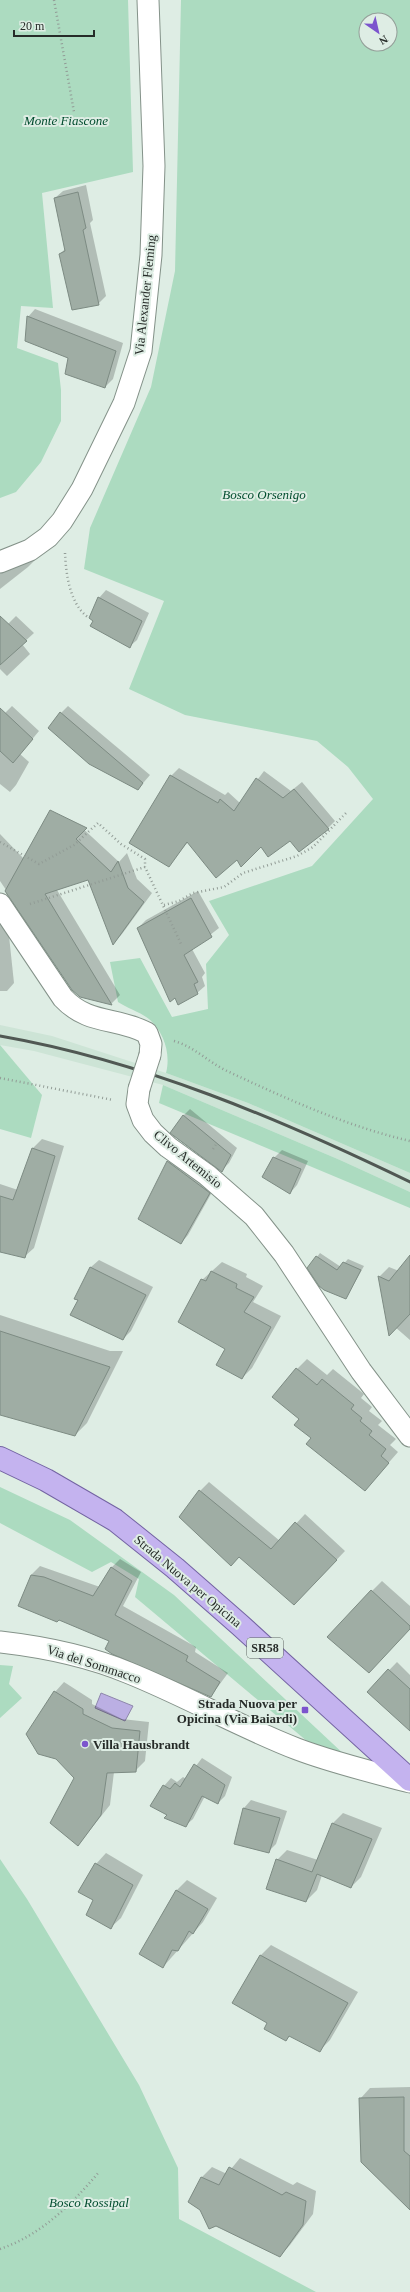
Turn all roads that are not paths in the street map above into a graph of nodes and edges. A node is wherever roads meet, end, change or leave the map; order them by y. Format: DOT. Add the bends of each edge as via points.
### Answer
graph roads {
  1 [pos="148,0"];
  2 [pos="0,562"];
  3 [pos="3,908"];
  4 [pos="410,1436"];
  5 [pos="0,1458"];
  6 [pos="0,1642"];
  7 [pos="410,1781"];
  1 -- 2 [label="street, Via Alexander Fleming" via="154,166 151,255 140,351 132,383 82,489 62,521 48,537 30,550"];
  3 -- 4 [label="street, Clivo Artemisio, bridge" via="62,998 72,1008 84,1015 138,1028 147,1033 151,1044 150,1055 138,1097 143,1120 153,1133 232,1195 264,1228 361,1371"];
  5 -- 7 [label="main road, Strada Nuova per Opicina / SR58" via="46,1480 115,1520 240,1625"];
  6 -- 7 [label="street, Via del Sommacco" via="62,1652 128,1672 297,1749 354,1768"];
}
